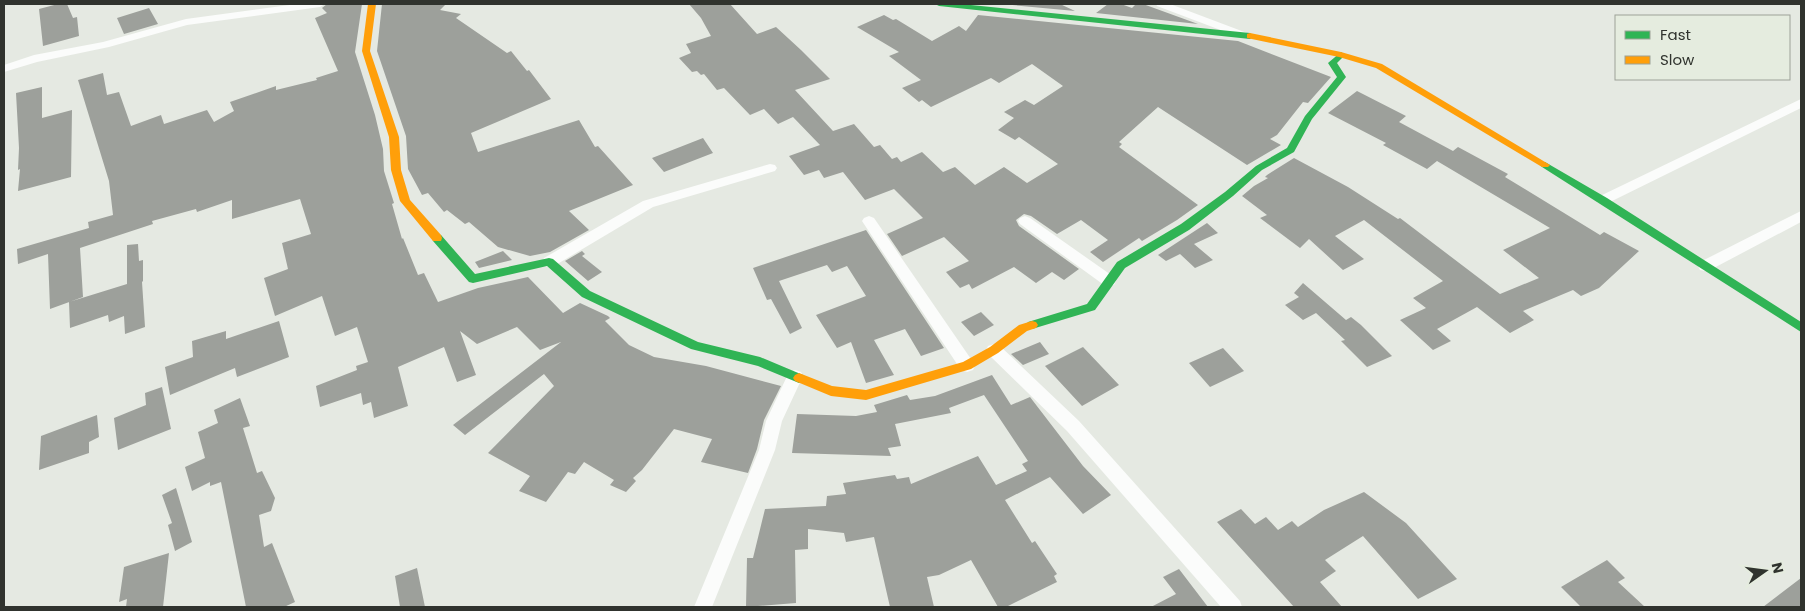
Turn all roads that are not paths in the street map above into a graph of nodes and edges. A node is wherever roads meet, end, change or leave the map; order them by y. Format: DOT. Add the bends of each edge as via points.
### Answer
graph roads {
  1 [pos="320,4"];
  2 [pos="372,4"];
  3 [pos="939,4"];
  4 [pos="1161,4"];
  5 [pos="1243,35"];
  6 [pos="1341,55"];
  7 [pos="4,69"];
  8 [pos="1801,103"];
  9 [pos="770,168"];
  10 [pos="1603,200"];
  11 [pos="1801,216"];
  12 [pos="1026,220"];
  13 [pos="869,221"];
  14 [pos="549,262"];
  15 [pos="1705,266"];
  16 [pos="1109,281"];
  17 [pos="1801,328"];
  18 [pos="994,350"];
  19 [pos="967,366"];
  20 [pos="795,376"];
  21 [pos="703,607"];
  22 [pos="1233,607"];
  1 -- 7 [label="street" via="186,22"];
  2 -- 14 [label="street" via="366,51 394,137 396,170 405,201 473,279"];
  3 -- 5 [label="street"];
  4 -- 5 [label="street"];
  5 -- 6 [label="street"];
  6 -- 10 [label="street" via="1379,66"];
  6 -- 16 [label="street" via="1332,64 1342,77 1308,118 1291,150 1259,168 1185,227 1121,265"];
  8 -- 10 [label="street"];
  9 -- 14 [label="street" via="648,204"];
  10 -- 15 [label="street"];
  11 -- 15 [label="street"];
  12 -- 16 [label="street"];
  13 -- 19 [label="street"];
  14 -- 20 [label="street" via="586,294 695,346 760,362"];
  15 -- 17 [label="street"];
  16 -- 18 [label="street" via="1091,307 1023,328"];
  18 -- 19 [label="street"];
  18 -- 22 [label="street" via="1074,426"];
  19 -- 20 [label="street" via="866,394 830,391"];
  20 -- 21 [label="street" via="774,421 767,450"];
}
